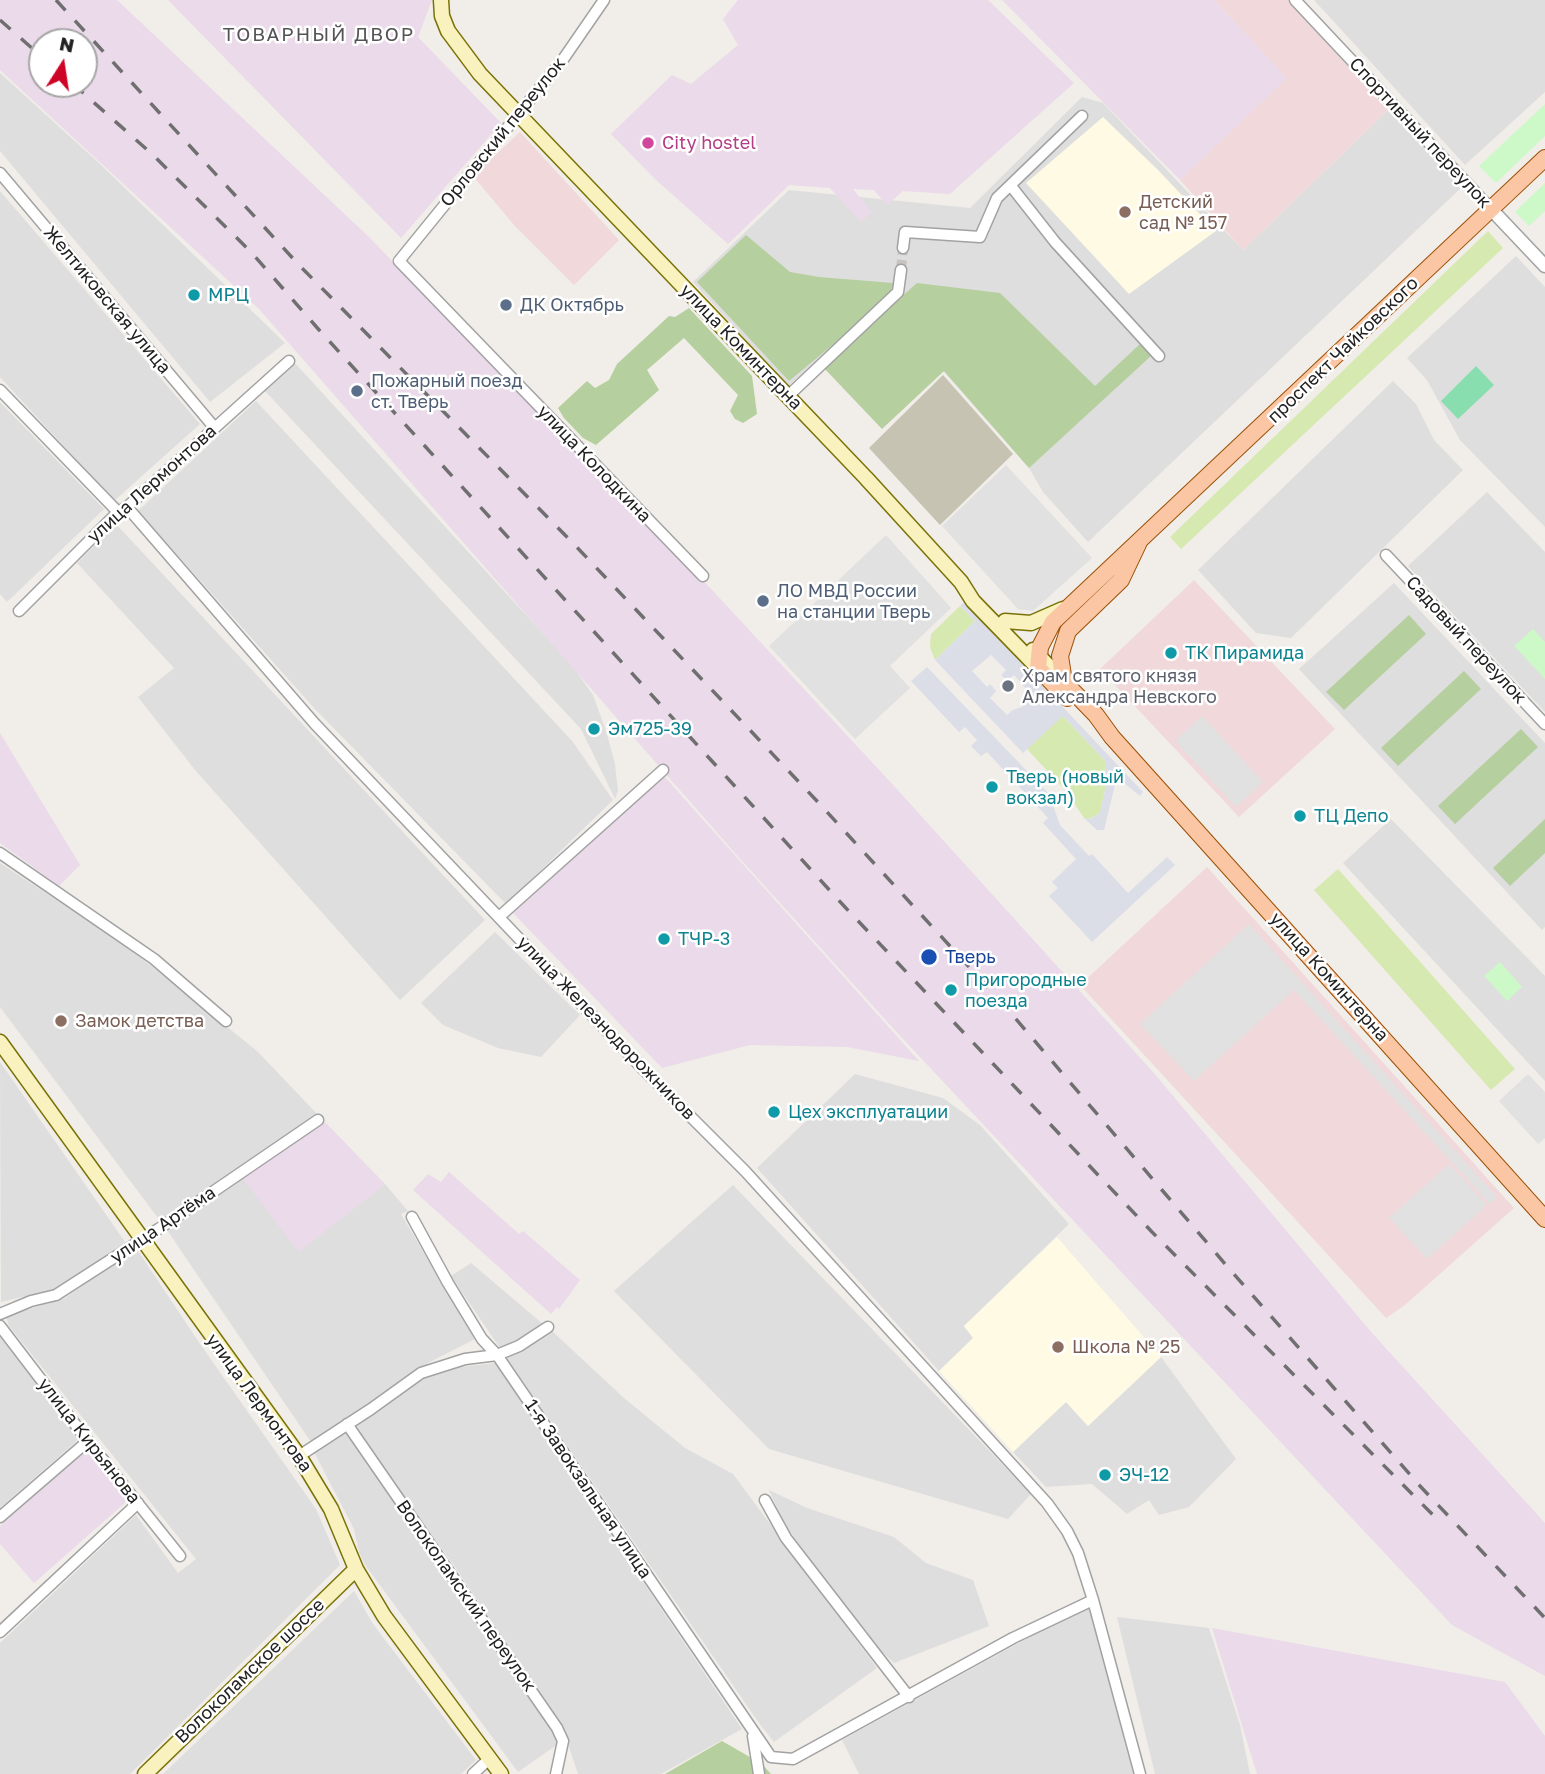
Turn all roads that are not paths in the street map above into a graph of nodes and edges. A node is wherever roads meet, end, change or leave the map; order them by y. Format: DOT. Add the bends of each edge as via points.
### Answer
graph roads {
  1 [pos="441,0"];
  2 [pos="604,0"];
  3 [pos="1295,0"];
  4 [pos="519,114"];
  5 [pos="1082,116"];
  6 [pos="1545,158"];
  7 [pos="0,173"];
  8 [pos="1010,186"];
  9 [pos="1490,209"];
  10 [pos="903,248"];
  11 [pos="398,261"];
  12 [pos="1545,266"];
  13 [pos="901,270"];
  14 [pos="1159,356"];
  15 [pos="289,361"];
  16 [pos="0,390"];
  17 [pos="788,396"];
  18 [pos="214,427"];
  19 [pos="122,510"];
  20 [pos="1139,542"];
  21 [pos="1386,555"];
  22 [pos="703,576"];
  23 [pos="1072,604"];
  24 [pos="19,611"];
  25 [pos="1006,628"];
  26 [pos="1068,631"];
  27 [pos="1036,653"];
  28 [pos="1064,681"];
  29 [pos="1545,724"];
  30 [pos="1112,737"];
  31 [pos="663,769"];
  32 [pos="0,853"];
  33 [pos="499,917"];
  34 [pos="226,1021"];
  35 [pos="0,1042"];
  36 [pos="318,1120"];
  37 [pos="412,1217"];
  38 [pos="1545,1219"];
  39 [pos="143,1239"];
  40 [pos="0,1314"];
  41 [pos="0,1326"];
  42 [pos="548,1327"];
  43 [pos="496,1355"];
  44 [pos="347,1424"];
  45 [pos="88,1441"];
  46 [pos="299,1456"];
  47 [pos="765,1500"];
  48 [pos="138,1503"];
  49 [pos="0,1517"];
  50 [pos="180,1556"];
  51 [pos="356,1569"];
  52 [pos="1093,1600"];
  53 [pos="0,1632"];
  54 [pos="909,1696"];
  55 [pos="752,1732"];
  56 [pos="488,1760"];
  57 [pos="145,1774"];
  58 [pos="473,1774"];
  59 [pos="500,1774"];
  60 [pos="556,1774"];
  61 [pos="759,1774"];
  62 [pos="1140,1774"];
  1 -- 4 [label="main road, улица Коминтерна" via="450,35"];
  2 -- 4 [label="street, Орловский переулок"];
  3 -- 9 [label="street, Спортивный переулок"];
  4 -- 11 [label="street, Орловский переулок"];
  4 -- 17 [label="main road, улица Коминтерна"];
  5 -- 8 [label="street"];
  6 -- 9 [label="main road, проспект Чайковского"];
  7 -- 18 [label="street, Желтиковская улица"];
  8 -- 10 [label="street" via="997,198 980,237 905,232"];
  8 -- 14 [label="street"];
  9 -- 12 [label="street, Спортивный переулок"];
  9 -- 20 [label="main road, проспект Чайковского"];
  11 -- 22 [label="street, улица Колодкина"];
  13 -- 17 [label="street" via="898,292"];
  15 -- 18 [label="street, улица Лермонтова"];
  16 -- 19 [label="street, улица Железнодорожников"];
  17 -- 25 [label="main road, улица Коминтерна" via="961,582 973,601"];
  18 -- 19 [label="street, улица Лермонтова"];
  19 -- 24 [label="street, улица Лермонтова"];
  19 -- 33 [label="street, улица Железнодорожников" via="315,724"];
  20 -- 23 [label="main road, проспект Чайковского"];
  20 -- 26 [label="main road, проспект Чайковского" via="1121,580"];
  21 -- 29 [label="street, Садовый переулок"];
  23 -- 25 [label="main road" via="1031,623"];
  23 -- 27 [label="main road, проспект Чайковского" via="1051,624"];
  25 -- 27 [label="main road, улица Коминтерна"];
  25 -- 27 [label="main road" via="1016,642"];
  26 -- 27 [label="main road"];
  26 -- 28 [label="main road" via="1060,656"];
  27 -- 28 [label="main road, улица Коминтерна"];
  27 -- 30 [label="main road, улица Коминтерна" via="1091,723"];
  28 -- 30 [label="main road, улица Коминтерна"];
  30 -- 38 [label="main road, улица Коминтерна"];
  31 -- 33 [label="street"];
  32 -- 34 [label="street" via="154,959"];
  33 -- 52 [label="street, улица Железнодорожников" via="745,1171 1047,1503 1078,1553"];
  35 -- 39 [label="main road, улица Лермонтова"];
  36 -- 39 [label="street, улица Артёма"];
  37 -- 43 [label="street, 1-я Завокзальная улица" via="482,1339"];
  39 -- 40 [label="street, улица Артёма" via="56,1295"];
  39 -- 46 [label="main road, улица Лермонтова"];
  41 -- 45 [label="street, улица Кирьянова"];
  42 -- 43 [label="street"];
  43 -- 44 [label="street" via="421,1373"];
  43 -- 55 [label="street, 1-я Завокзальная улица"];
  44 -- 46 [label="street"];
  44 -- 60 [label="street, Волоколамский переулок" via="557,1728 563,1741"];
  45 -- 48 [label="street, улица Кирьянова"];
  45 -- 49 [label="street"];
  46 -- 51 [label="main road, улица Лермонтова" via="331,1509"];
  47 -- 54 [label="street" via="786,1538"];
  48 -- 50 [label="street, улица Кирьянова"];
  48 -- 53 [label="street"];
  51 -- 56 [label="main road, улица Лермонтова" via="384,1616"];
  51 -- 57 [label="main road, Волоколамское шоссе"];
  52 -- 54 [label="street"];
  52 -- 62 [label="street, улица Железнодорожников"];
  54 -- 55 [label="street, 1-я Завокзальная улица" via="793,1759 771,1757"];
  55 -- 61 [label="street"];
  56 -- 58 [label="street"];
  56 -- 59 [label="main road, улица Лермонтова"];
}
